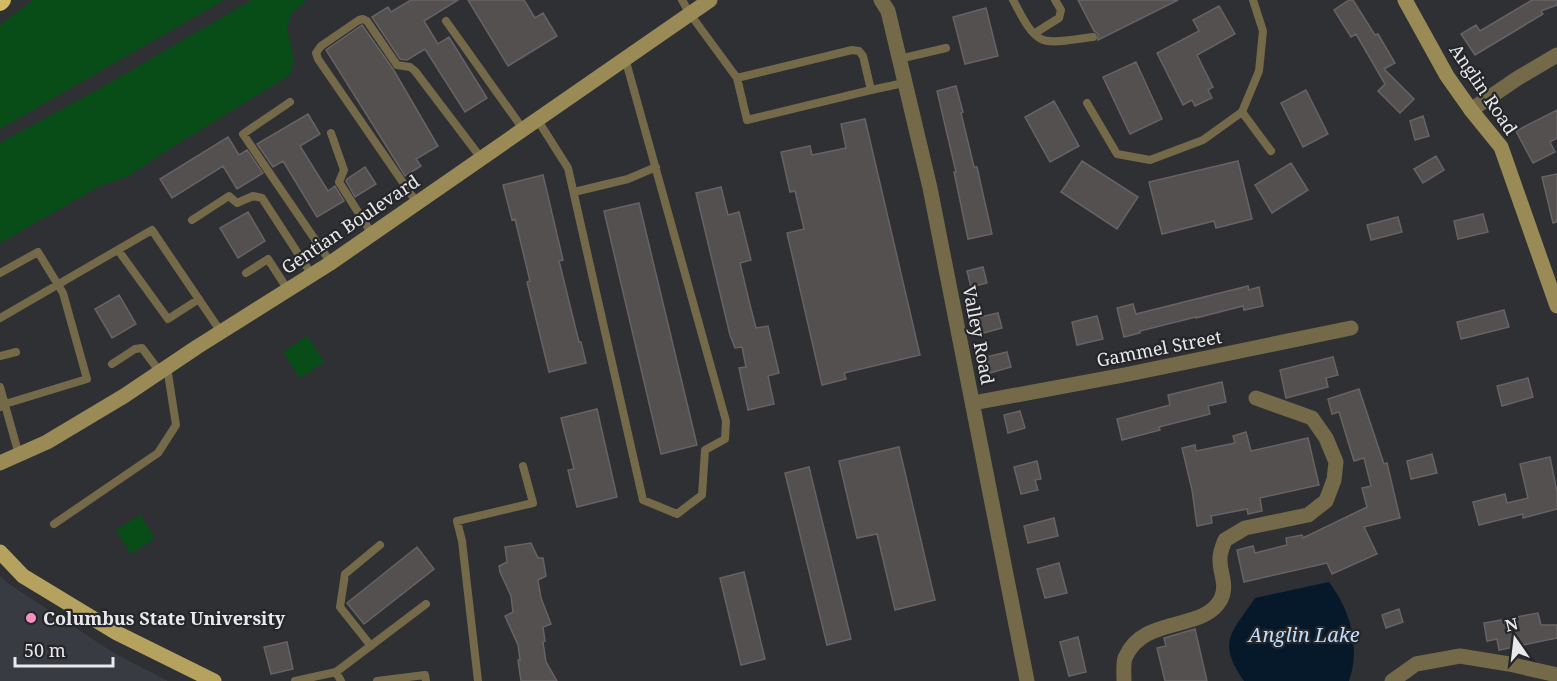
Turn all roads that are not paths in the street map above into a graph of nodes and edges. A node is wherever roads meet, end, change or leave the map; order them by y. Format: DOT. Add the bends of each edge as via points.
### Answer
graph roads {
  1 [pos="710,0"];
  2 [pos="880,0"];
  3 [pos="1013,0"];
  4 [pos="1055,0"];
  5 [pos="1253,0"];
  6 [pos="1405,0"];
  7 [pos="686,7"];
  8 [pos="446,21"];
  9 [pos="1035,33"];
  10 [pos="1093,37"];
  11 [pos="946,48"];
  12 [pos="1557,56"];
  13 [pos="625,58"];
  14 [pos="899,59"];
  15 [pos="737,78"];
  16 [pos="904,82"];
  17 [pos="871,90"];
  18 [pos="290,102"];
  19 [pos="1087,103"];
  20 [pos="1471,110"];
  21 [pos="1242,111"];
  22 [pos="537,119"];
  23 [pos="523,129"];
  24 [pos="331,133"];
  25 [pos="1271,151"];
  26 [pos="481,158"];
  27 [pos="656,167"];
  28 [pos="574,192"];
  29 [pos="417,203"];
  30 [pos="192,220"];
  31 [pos="372,234"];
  32 [pos="118,250"];
  33 [pos="331,262"];
  34 [pos="0,273"];
  35 [pos="246,273"];
  36 [pos="312,275"];
  37 [pos="58,285"];
  38 [pos="1554,285"];
  39 [pos="288,290"];
  40 [pos="199,299"];
  41 [pos="1557,306"];
  42 [pos="0,318"];
  43 [pos="1352,328"];
  44 [pos="221,332"];
  45 [pos="16,352"];
  46 [pos="0,356"];
  47 [pos="112,364"];
  48 [pos="164,369"];
  49 [pos="0,387"];
  50 [pos="1256,398"];
  51 [pos="973,404"];
  52 [pos="2,406"];
  53 [pos="19,455"];
  54 [pos="0,463"];
  55 [pos="523,466"];
  56 [pos="54,524"];
  57 [pos="380,545"];
  58 [pos="0,552"];
  59 [pos="426,604"];
  60 [pos="371,646"];
  61 [pos="336,672"];
  62 [pos="1557,675"];
  63 [pos="214,681"];
  64 [pos="295,681"];
  65 [pos="341,681"];
  66 [pos="377,681"];
  67 [pos="426,681"];
  68 [pos="478,681"];
  69 [pos="1027,681"];
  70 [pos="1124,681"];
  71 [pos="1392,681"];
  1 -- 7 [label="main road, Gentian Boulevard"];
  2 -- 14 [label="street, Valley Road" via="888,12"];
  3 -- 9 [label="lane"];
  4 -- 9 [label="lane" via="1061,10 1059,18"];
  5 -- 21 [label="lane" via="1263,31 1259,71"];
  6 -- 20 [label="main road, Anglin Road" via="1447,76"];
  7 -- 13 [label="main road, Gentian Boulevard"];
  7 -- 15 [label="lane"];
  8 -- 23 [label="lane"];
  9 -- 10 [label="lane" via="1042,40 1055,41"];
  11 -- 14 [label="lane"];
  12 -- 20 [label="street"];
  13 -- 22 [label="main road, Gentian Boulevard"];
  13 -- 27 [label="lane"];
  14 -- 16 [label="street, Valley Road"];
  15 -- 17 [label="lane" via="852,50 862,56"];
  15 -- 17 [label="lane" via="747,120"];
  16 -- 17 [label="lane"];
  16 -- 51 [label="street, Valley Road" via="930,188"];
  18 -- 33 [label="lane" via="243,134"];
  19 -- 21 [label="lane" via="1117,154 1150,160 1203,140"];
  20 -- 38 [label="main road, Anglin Road" via="1501,147"];
  21 -- 25 [label="lane"];
  22 -- 23 [label="main road, Gentian Boulevard"];
  22 -- 28 [label="lane" via="568,168"];
  23 -- 26 [label="main road, Gentian Boulevard"];
  24 -- 31 [label="lane" via="344,171 339,182"];
  26 -- 29 [label="main road, Gentian Boulevard"];
  26 -- 29 [label="lane" via="415,71 397,65 367,21 359,20 321,46 316,53 318,59"];
  27 -- 28 [label="lane" via="628,179"];
  27 -- 28 [label="lane" via="726,421 725,439 705,450 702,495 677,514 643,500"];
  29 -- 31 [label="main road, Gentian Boulevard"];
  30 -- 36 [label="lane" via="229,196 237,203 253,196 262,198"];
  31 -- 33 [label="main road, Gentian Boulevard"];
  32 -- 37 [label="lane"];
  32 -- 40 [label="lane" via="168,319"];
  32 -- 40 [label="lane" via="152,230"];
  33 -- 36 [label="main road, Gentian Boulevard"];
  34 -- 37 [label="lane" via="38,252"];
  35 -- 39 [label="lane" via="268,259"];
  36 -- 39 [label="main road, Gentian Boulevard"];
  37 -- 42 [label="lane"];
  37 -- 52 [label="lane" via="87,379"];
  38 -- 41 [label="main road, Anglin Road"];
  39 -- 44 [label="main road, Gentian Boulevard"];
  40 -- 44 [label="lane"];
  43 -- 51 [label="street, Gammel Street"];
  44 -- 48 [label="main road, Gentian Boulevard"];
  45 -- 46 [label="lane"];
  47 -- 48 [label="lane" via="142,348"];
  48 -- 53 [label="main road, Gentian Boulevard" via="47,442"];
  48 -- 56 [label="lane" via="176,425 158,453"];
  49 -- 52 [label="lane"];
  50 -- 70 [label="street" via="1312,417 1336,462 1326,501 1308,515 1245,528 1225,540 1220,558 1225,582 1221,599 1197,619 1161,627 1138,639 1125,659"];
  51 -- 69 [label="street, Valley Road"];
  52 -- 53 [label="lane"];
  53 -- 54 [label="main road, Gentian Boulevard"];
  55 -- 68 [label="lane" via="533,503 457,521"];
  57 -- 60 [label="lane" via="345,574 340,607"];
  58 -- 63 [label="main road" via="23,576 117,633"];
  59 -- 60 [label="lane"];
  60 -- 61 [label="lane"];
  61 -- 64 [label="lane"];
  61 -- 65 [label="lane"];
  62 -- 71 [label="street" via="1461,656 1416,664"];
  66 -- 67 [label="lane" via="425,675"];
}
